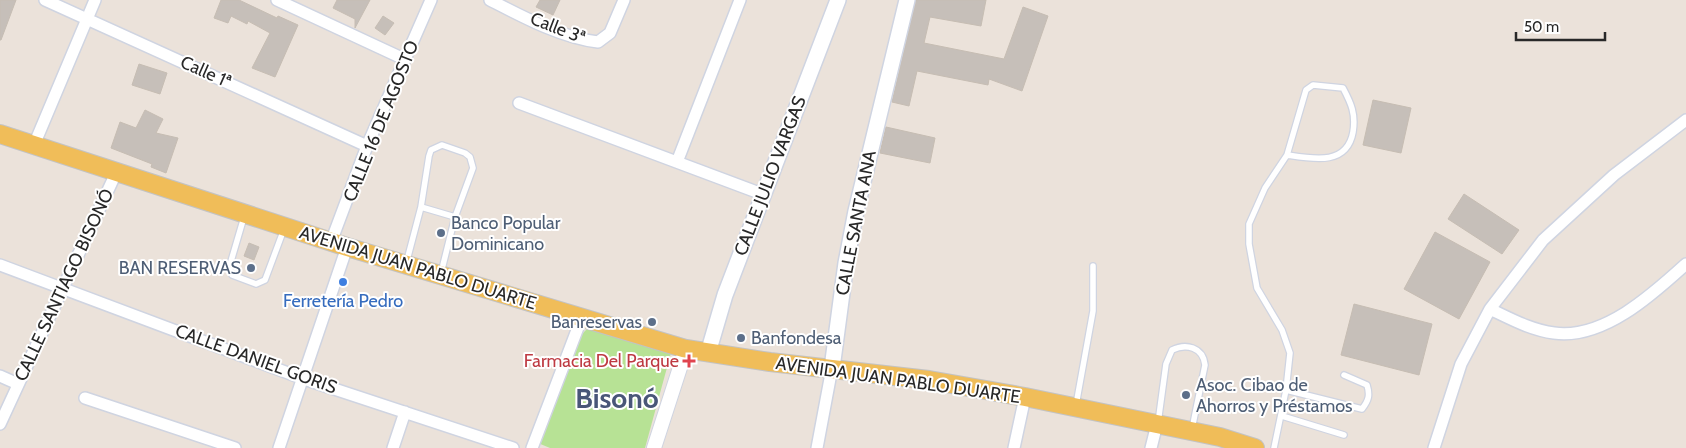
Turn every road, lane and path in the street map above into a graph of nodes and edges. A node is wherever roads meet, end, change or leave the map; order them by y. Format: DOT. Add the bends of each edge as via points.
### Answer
graph roads {
  1 [pos="45,0"];
  2 [pos="95,0"];
  3 [pos="277,0"];
  4 [pos="432,0"];
  5 [pos="490,0"];
  6 [pos="624,0"];
  7 [pos="740,0"];
  8 [pos="838,0"];
  9 [pos="907,0"];
  10 [pos="88,20"];
  11 [pos="404,59"];
  12 [pos="519,103"];
  13 [pos="1686,120"];
  14 [pos="0,134"];
  15 [pos="34,145"];
  16 [pos="367,146"];
  17 [pos="1287,155"];
  18 [pos="677,162"];
  19 [pos="116,173"];
  20 [pos="762,194"];
  21 [pos="421,207"];
  22 [pos="245,214"];
  23 [pos="455,217"];
  24 [pos="285,227"];
  25 [pos="339,245"];
  26 [pos="1686,264"];
  27 [pos="0,265"];
  28 [pos="406,265"];
  29 [pos="1094,266"];
  30 [pos="441,275"];
  31 [pos="62,286"];
  32 [pos="1490,310"];
  33 [pos="582,317"];
  34 [pos="686,349"];
  35 [pos="708,353"];
  36 [pos="832,368"];
  37 [pos="1344,375"];
  38 [pos="0,376"];
  39 [pos="304,379"];
  40 [pos="18,384"];
  41 [pos="1286,390"];
  42 [pos="1025,397"];
  43 [pos="85,398"];
  44 [pos="1076,408"];
  45 [pos="405,412"];
  46 [pos="1282,416"];
  47 [pos="0,424"];
  48 [pos="1157,424"];
  49 [pos="1192,432"];
  50 [pos="1344,435"];
  51 [pos="235,448"];
  52 [pos="279,448"];
  53 [pos="393,448"];
  54 [pos="513,448"];
  55 [pos="532,448"];
  56 [pos="654,448"];
  57 [pos="817,448"];
  58 [pos="1014,448"];
  59 [pos="1151,448"];
  60 [pos="1255,448"];
  61 [pos="1274,448"];
  62 [pos="1434,448"];
  1 -- 10 [label="street, Calle 1ª"];
  2 -- 10 [label="street"];
  3 -- 11 [label="street"];
  4 -- 11 [label="street, CALLE 16 DE AGOSTO"];
  5 -- 6 [label="street, Calle 3ª" via="546,26 585,41 598,42 610,33"];
  7 -- 18 [label="street"];
  8 -- 20 [label="main road, CALLE JULIO VARGAS"];
  9 -- 36 [label="main road, CALLE SANTA ANA" via="856,210"];
  10 -- 15 [label="street"];
  10 -- 16 [label="street, Calle 1ª"];
  11 -- 16 [label="street, CALLE 16 DE AGOSTO"];
  12 -- 18 [label="street"];
  13 -- 32 [label="street" via="1614,175 1543,240"];
  14 -- 15 [label="main road, AVENIDA JUAN PABLO DUARTE"];
  15 -- 19 [label="main road, AVENIDA JUAN PABLO DUARTE"];
  16 -- 25 [label="street, CALLE 16 DE AGOSTO"];
  17 -- 17 [label="lane" via="1306,90 1313,85 1343,88 1353,106 1351,143 1342,153 1324,158"];
  17 -- 41 [label="lane" via="1264,188 1249,224 1257,288 1282,330 1290,353"];
  18 -- 20 [label="street"];
  19 -- 22 [label="main road, AVENIDA JUAN PABLO DUARTE"];
  19 -- 31 [label="street, CALLE SANTIAGO BISONÓ"];
  20 -- 35 [label="main road, CALLE JULIO VARGAS" via="725,295"];
  21 -- 23 [label="lane"];
  21 -- 23 [label="lane" via="431,150 442,145 465,153 472,162 473,168"];
  21 -- 28 [label="lane"];
  22 -- 24 [label="main road, AVENIDA JUAN PABLO DUARTE"];
  22 -- 24 [label="lane" via="229,268 232,274 256,284 265,280"];
  23 -- 30 [label="lane"];
  24 -- 25 [label="main road, AVENIDA JUAN PABLO DUARTE"];
  25 -- 28 [label="main road, AVENIDA JUAN PABLO DUARTE"];
  25 -- 39 [label="street, CALLE 16 DE AGOSTO"];
  26 -- 32 [label="street" via="1658,289 1593,330 1555,333 1532,328"];
  27 -- 31 [label="street, CALLE DANIEL GORIS"];
  28 -- 30 [label="main road, AVENIDA JUAN PABLO DUARTE"];
  29 -- 44 [label="lane" via="1093,311"];
  30 -- 33 [label="main road, AVENIDA JUAN PABLO DUARTE"];
  31 -- 39 [label="street, CALLE DANIEL GORIS"];
  31 -- 40 [label="street, CALLE SANTIAGO BISONÓ"];
  32 -- 62 [label="street" via="1461,364"];
  33 -- 34 [label="main road, AVENIDA JUAN PABLO DUARTE"];
  33 -- 55 [label="street"];
  34 -- 35 [label="main road, AVENIDA JUAN PABLO DUARTE"];
  34 -- 56 [label="street"];
  35 -- 36 [label="main road, AVENIDA JUAN PABLO DUARTE"];
  36 -- 42 [label="main road, AVENIDA JUAN PABLO DUARTE" via="929,380"];
  36 -- 57 [label="street, CALLE SANTA ANA"];
  37 -- 41 [label="lane" via="1367,385 1370,394 1362,409"];
  38 -- 40 [label="street"];
  39 -- 45 [label="street, CALLE DANIEL GORIS"];
  39 -- 52 [label="street, CALLE 16 DE AGOSTO"];
  40 -- 47 [label="street, CALLE SANTIAGO BISONÓ"];
  41 -- 46 [label="lane"];
  42 -- 44 [label="main road, AVENIDA JUAN PABLO DUARTE"];
  42 -- 58 [label="street"];
  43 -- 51 [label="street"];
  44 -- 48 [label="main road, AVENIDA JUAN PABLO DUARTE"];
  45 -- 53 [label="street"];
  45 -- 54 [label="street, CALLE DANIEL GORIS"];
  46 -- 50 [label="lane"];
  46 -- 61 [label="lane"];
  48 -- 49 [label="main road, AVENIDA JUAN PABLO DUARTE"];
  48 -- 49 [label="lane" via="1166,364 1172,350 1190,347 1200,350 1205,365"];
  48 -- 59 [label="street"];
  49 -- 60 [label="main road, AVENIDA JUAN PABLO DUARTE"];
}
